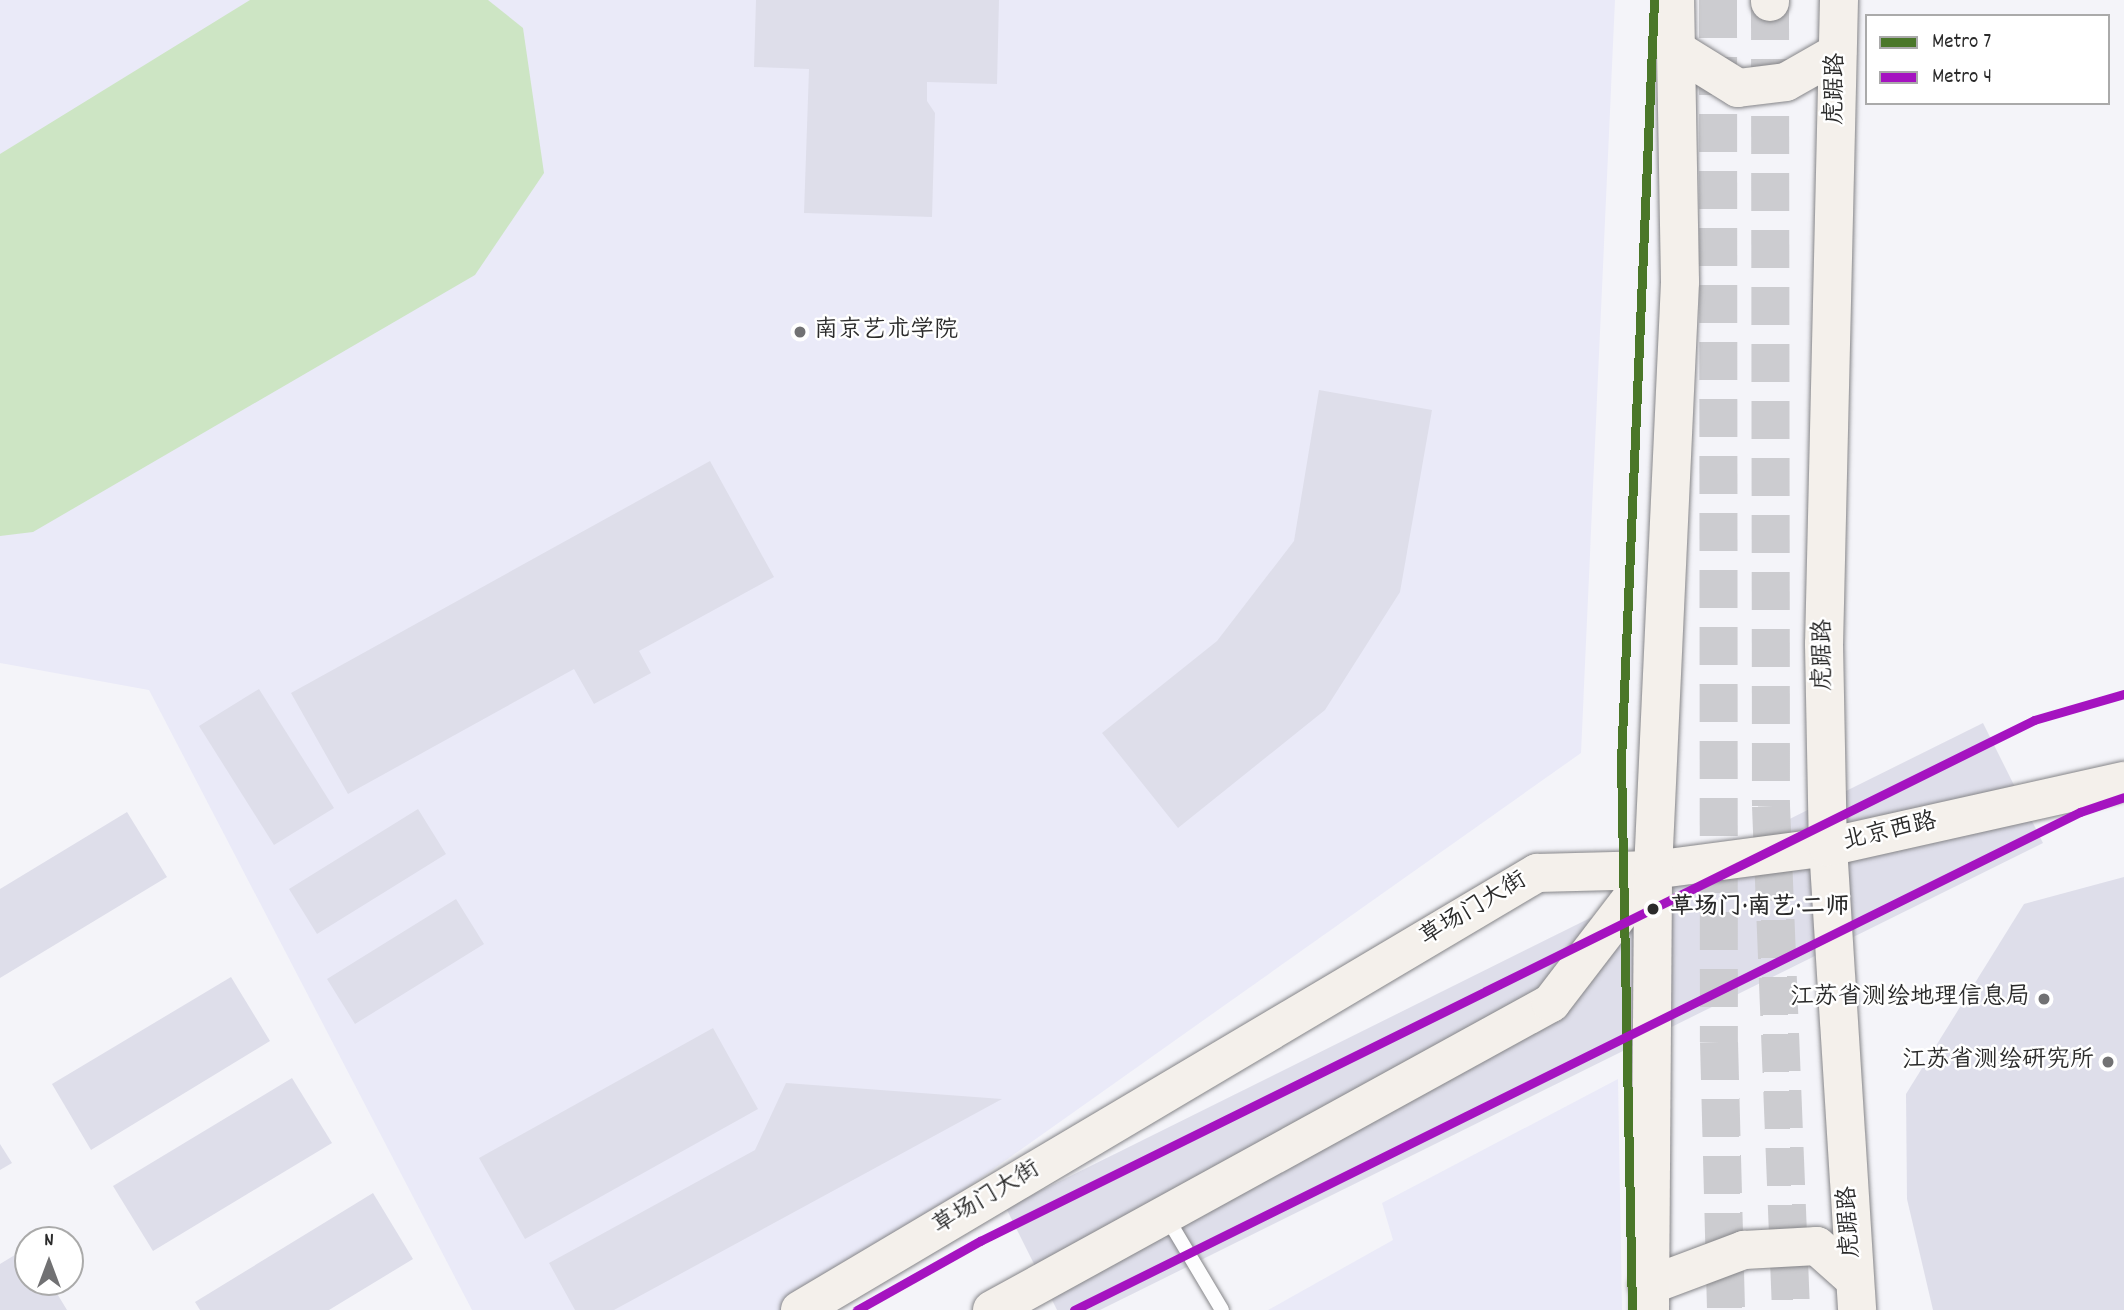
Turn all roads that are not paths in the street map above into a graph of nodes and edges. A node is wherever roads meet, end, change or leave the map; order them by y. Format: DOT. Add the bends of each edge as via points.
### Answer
graph roads {
  1 [pos="1675,0"];
  2 [pos="1839,0"];
  3 [pos="1675,49"];
  4 [pos="1838,53"];
  5 [pos="2124,781"];
  6 [pos="1828,847"];
  7 [pos="1653,870"];
  8 [pos="1166,1215"];
  9 [pos="1855,1294"];
  10 [pos="1649,1298"];
  11 [pos="800,1310"];
  12 [pos="992,1310"];
  13 [pos="1222,1310"];
  1 -- 3 [label="main road"];
  2 -- 4 [label="main road, 虎踞路"];
  3 -- 4 [label="main road" via="1738,88 1786,82"];
  3 -- 7 [label="main road" via="1680,282"];
  4 -- 6 [label="main road, 虎踞路" via="1824,644"];
  5 -- 6 [label="main road, 北京西路"];
  6 -- 7 [label="main road, 北京西路"];
  6 -- 9 [label="main road, 虎踞路"];
  7 -- 8 [label="main road" via="1551,1003"];
  7 -- 10 [label="main road"];
  7 -- 11 [label="main road, 草场门大街" via="1537,873"];
  8 -- 12 [label="main road"];
  8 -- 13 [label="lane"];
  9 -- 10 [label="main road" via="1817,1246 1744,1250"];
}
